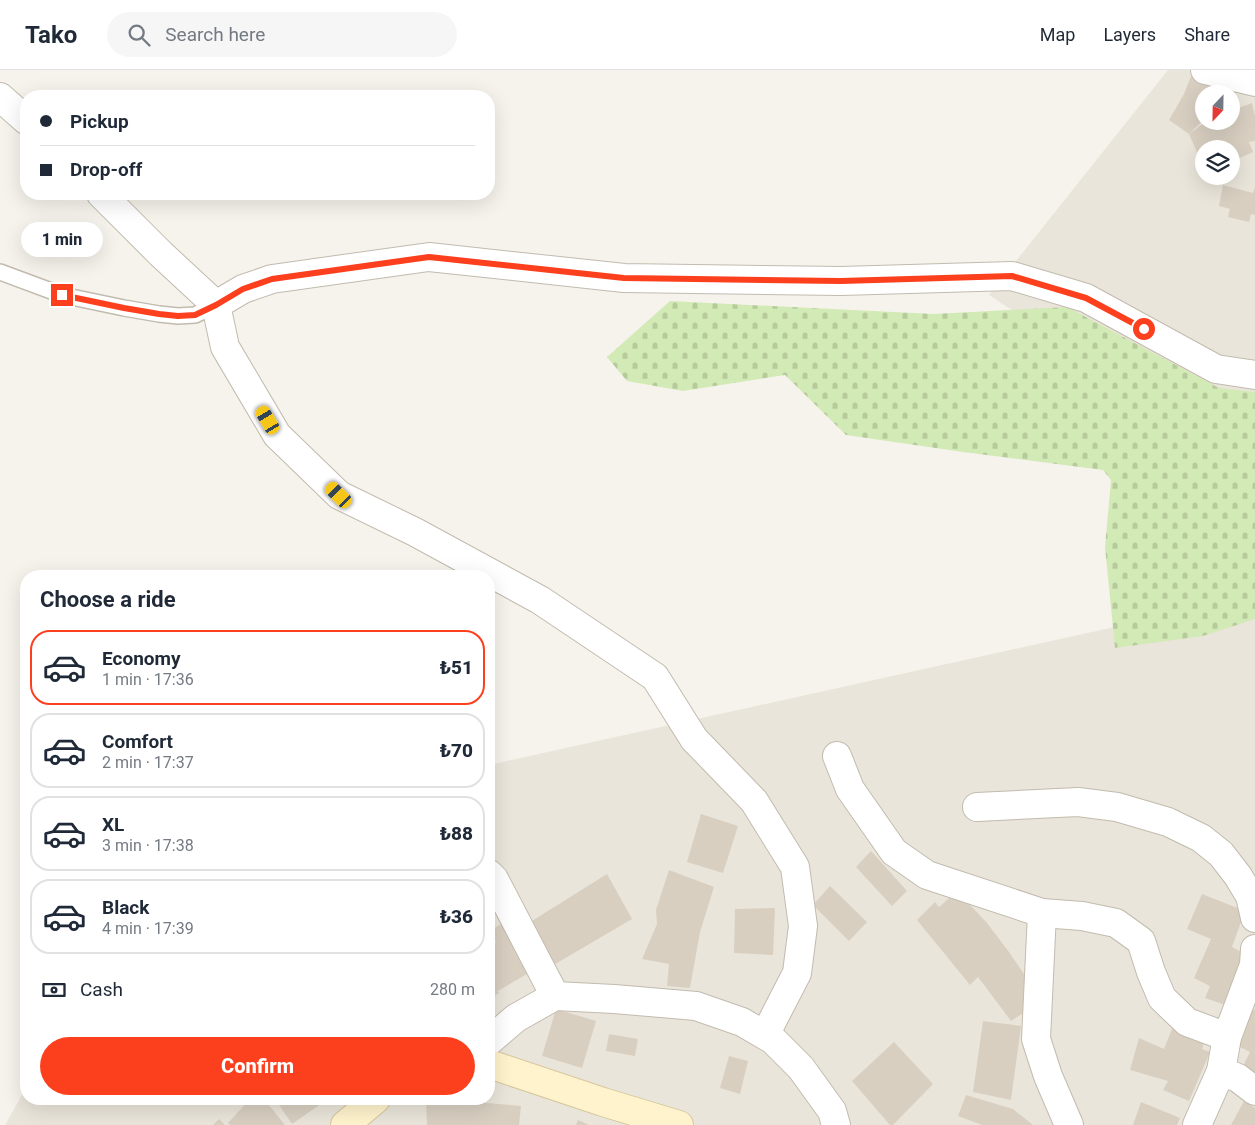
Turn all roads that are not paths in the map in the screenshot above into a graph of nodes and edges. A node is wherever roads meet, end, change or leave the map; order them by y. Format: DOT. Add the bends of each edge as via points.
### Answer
graph roads {
  1 [pos="1205,70"];
  2 [pos="1255,82"];
  3 [pos="0,97"];
  4 [pos="20,115"];
  5 [pos="107,200"];
  6 [pos="0,272"];
  7 [pos="216,305"];
  8 [pos="1255,375"];
  9 [pos="484,570"];
  10 [pos="495,576"];
  11 [pos="838,756"];
  12 [pos="977,806"];
  13 [pos="495,881"];
  14 [pos="1042,913"];
  15 [pos="1255,918"];
  16 [pos="1255,949"];
  17 [pos="555,996"];
  18 [pos="765,1035"];
  19 [pos="495,1036"];
  20 [pos="1227,1036"];
  21 [pos="495,1066"];
  22 [pos="1221,1071"];
  23 [pos="1255,1091"];
  24 [pos="369,1105"];
  25 [pos="345,1125"];
  26 [pos="679,1125"];
  27 [pos="836,1125"];
  28 [pos="1069,1125"];
  29 [pos="1197,1125"];
  1 -- 2 [label="street"];
  3 -- 4 [label="street"];
  5 -- 7 [label="street"];
  6 -- 7 [label="lane" via="62,295 159,314 195,315"];
  7 -- 8 [label="street" via="243,289 272,279 429,257 624,278 841,281 1012,276 1086,298 1216,369"];
  7 -- 9 [label="street" via="224,347 277,435 339,495"];
  10 -- 18 [label="street" via="540,600 655,677 694,739 754,801 795,867 803,926 797,973"];
  11 -- 14 [label="street" via="850,789 894,852 927,875"];
  12 -- 15 [label="street" via="1078,802 1117,808 1168,822 1201,838 1221,854 1250,896"];
  13 -- 17 [label="street"];
  14 -- 20 [label="street" via="1116,922 1141,941 1162,998 1187,1022"];
  14 -- 28 [label="street" via="1036,1039"];
  16 -- 20 [label="street" via="1254,965"];
  17 -- 18 [label="street" via="696,1006 742,1022"];
  17 -- 19 [label="street" via="516,1018"];
  18 -- 27 [label="street" via="801,1068 832,1111"];
  20 -- 22 [label="street"];
  21 -- 26 [label="street"];
  22 -- 23 [label="street" via="1238,1078"];
  22 -- 29 [label="street"];
  24 -- 25 [label="street"];
}
